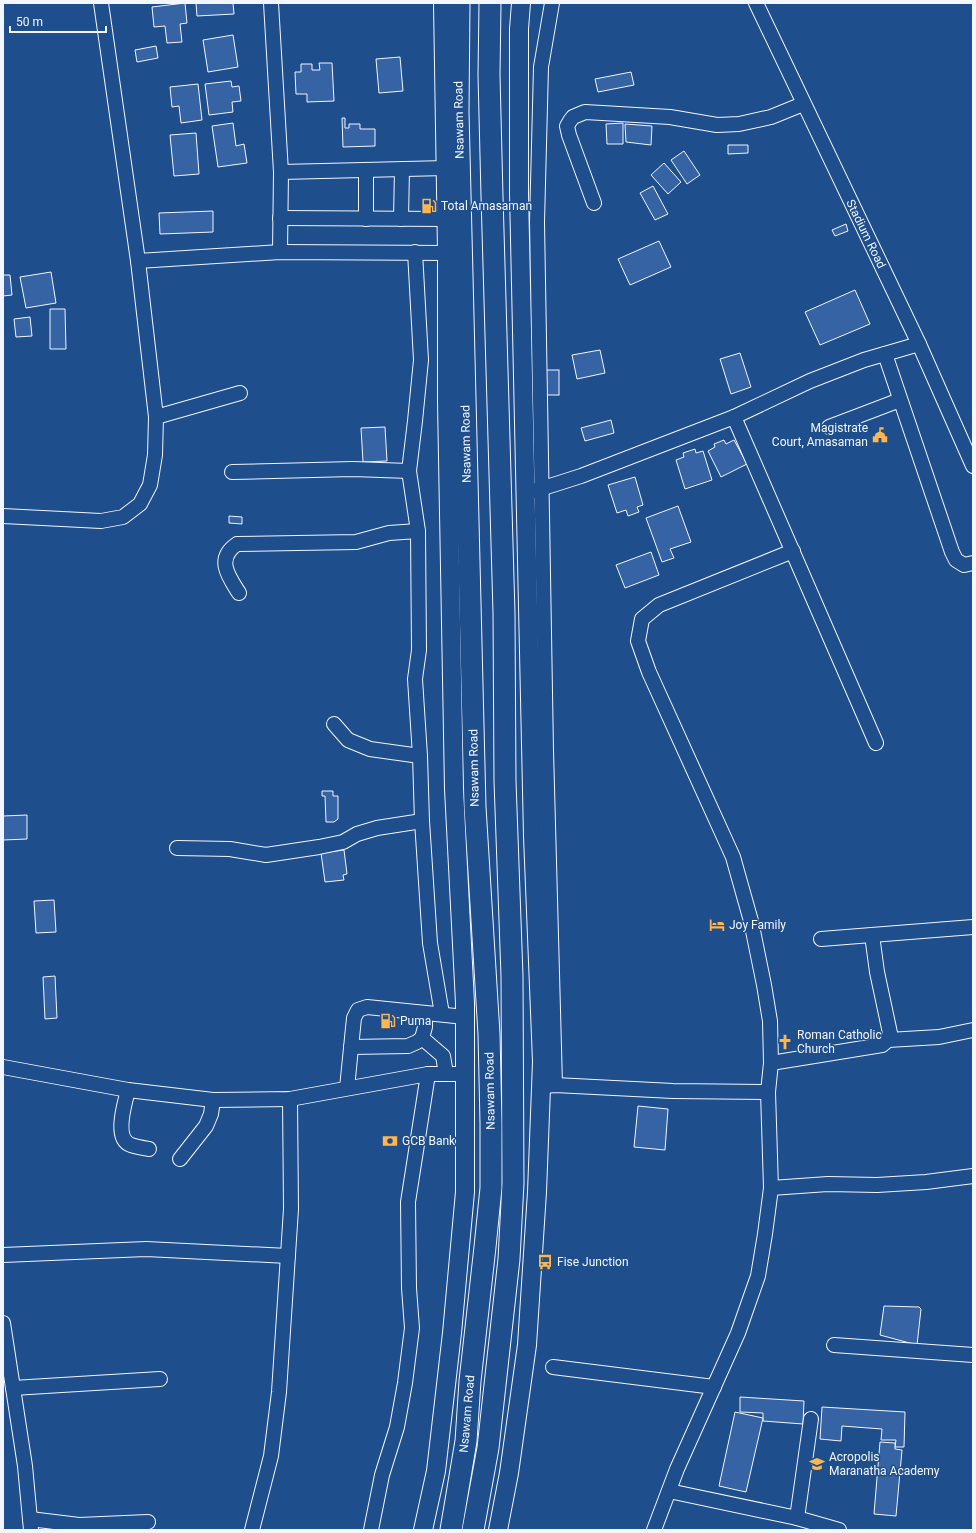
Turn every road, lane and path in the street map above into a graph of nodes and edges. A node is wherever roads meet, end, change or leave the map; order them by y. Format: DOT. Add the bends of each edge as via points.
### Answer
graph roads {
  1 [pos="101,3"];
  2 [pos="271,3"];
  3 [pos="443,3"];
  4 [pos="459,3"];
  5 [pos="490,3"];
  6 [pos="521,3"];
  7 [pos="552,3"];
  8 [pos="756,3"];
  9 [pos="803,104"];
  10 [pos="446,168"];
  11 [pos="402,169"];
  12 [pos="366,170"];
  13 [pos="281,172"];
  14 [pos="594,203"];
  15 [pos="280,218"];
  16 [pos="366,218"];
  17 [pos="400,218"];
  18 [pos="446,219"];
  19 [pos="280,252"];
  20 [pos="415,252"];
  21 [pos="447,253"];
  22 [pos="138,261"];
  23 [pos="919,344"];
  24 [pos="885,354"];
  25 [pos="240,394"];
  26 [pos="900,400"];
  27 [pos="734,417"];
  28 [pos="156,418"];
  29 [pos="829,428"];
  30 [pos="973,466"];
  31 [pos="409,471"];
  32 [pos="232,472"];
  33 [pos="534,491"];
  34 [pos="3,516"];
  35 [pos="418,532"];
  36 [pos="793,551"];
  37 [pos="973,563"];
  38 [pos="239,593"];
  39 [pos="334,724"];
  40 [pos="876,743"];
  41 [pos="420,756"];
  42 [pos="422,820"];
  43 [pos="177,848"];
  44 [pos="973,927"];
  45 [pos="872,935"];
  46 [pos="822,939"];
  47 [pos="426,1013"];
  48 [pos="442,1014"];
  49 [pos="465,1017"];
  50 [pos="973,1030"];
  51 [pos="422,1038"];
  52 [pos="888,1040"];
  53 [pos="351,1047"];
  54 [pos="771,1063"];
  55 [pos="3,1067"];
  56 [pos="428,1074"];
  57 [pos="446,1074"];
  58 [pos="465,1074"];
  59 [pos="548,1085"];
  60 [pos="347,1088"];
  61 [pos="128,1090"];
  62 [pos="768,1092"];
  63 [pos="290,1099"];
  64 [pos="213,1100"];
  65 [pos="149,1149"];
  66 [pos="180,1159"];
  67 [pos="973,1176"];
  68 [pos="771,1188"];
  69 [pos="3,1255"];
  70 [pos="288,1256"];
  71 [pos="3,1323"];
  72 [pos="834,1345"];
  73 [pos="973,1355"];
  74 [pos="553,1367"];
  75 [pos="160,1379"];
  76 [pos="714,1387"];
  77 [pos="13,1388"];
  78 [pos="811,1419"];
  79 [pos="669,1492"];
  80 [pos="797,1518"];
  81 [pos="148,1522"];
  82 [pos="30,1525"];
  83 [pos="252,1530"];
  84 [pos="371,1530"];
  85 [pos="423,1530"];
  86 [pos="451,1530"];
  87 [pos="473,1530"];
  88 [pos="498,1530"];
  89 [pos="654,1530"];
  90 [pos="840,1530"];
  1 -- 22 [label="street"];
  2 -- 13 [label="street"];
  3 -- 10 [label="main road"];
  4 -- 86 [label="highway, Nsawam Road" via="459,128 475,807 489,1034 491,1188 470,1380 466,1441"];
  5 -- 87 [label="highway, Nsawam Road" via="489,75 504,613 505,780 512,969 513,1183 509,1259 488,1448"];
  6 -- 33 [label="main road" via="519,193"];
  7 -- 33 [label="street" via="541,68"];
  8 -- 9 [label="street, Stadium Road"];
  9 -- 14 [label="street" via="771,117 739,124 717,125 670,116 606,112 585,112 573,117 567,126 568,135"];
  9 -- 23 [label="street, Stadium Road"];
  10 -- 11 [label="street"];
  10 -- 18 [label="main road"];
  11 -- 12 [label="street"];
  11 -- 17 [label="street"];
  12 -- 13 [label="street"];
  12 -- 16 [label="street"];
  13 -- 15 [label="street"];
  15 -- 16 [label="street"];
  15 -- 19 [label="street"];
  16 -- 17 [label="street"];
  17 -- 18 [label="street"];
  18 -- 21 [label="main road"];
  19 -- 20 [label="street"];
  19 -- 22 [label="street"];
  20 -- 21 [label="street"];
  20 -- 31 [label="street" via="421,360"];
  21 -- 49 [label="main road" via="447,410 454,789"];
  22 -- 28 [label="street"];
  23 -- 24 [label="street"];
  23 -- 30 [label="street, Stadium Road"];
  24 -- 26 [label="street"];
  24 -- 27 [label="street" via="810,381"];
  25 -- 28 [label="street"];
  26 -- 29 [label="street"];
  26 -- 37 [label="street" via="952,552 956,560 964,565"];
  27 -- 33 [label="street" via="581,476"];
  27 -- 36 [label="street"];
  28 -- 34 [label="street" via="155,454 150,485 140,504 123,516 102,521"];
  31 -- 32 [label="street" via="353,469"];
  31 -- 35 [label="street"];
  33 -- 59 [label="main road" via="533,836 542,1062"];
  35 -- 38 [label="street" via="389,533 356,542 237,544 232,548 225,564 226,572"];
  35 -- 41 [label="street" via="419,650 415,679"];
  36 -- 40 [label="street"];
  36 -- 54 [label="street" via="659,605 642,619 638,640 649,672 733,857 752,921 764,985 770,1021"];
  39 -- 41 [label="street" via="348,740 370,749"];
  41 -- 42 [label="street"];
  42 -- 43 [label="street" via="377,828 357,834 343,842 266,855 230,849"];
  42 -- 48 [label="street" via="430,943"];
  44 -- 45 [label="street"];
  45 -- 46 [label="street"];
  45 -- 52 [label="street" via="890,1033"];
  47 -- 48 [label="street"];
  47 -- 51 [label="street"];
  47 -- 53 [label="street" via="367,1007 358,1010 354,1018"];
  48 -- 49 [label="street"];
  49 -- 58 [label="main road"];
  50 -- 52 [label="street" via="939,1037"];
  51 -- 53 [label="street" via="408,1046"];
  51 -- 57 [label="street" via="443,1056"];
  52 -- 54 [label="street" via="882,1045"];
  53 -- 60 [label="street"];
  54 -- 62 [label="street"];
  55 -- 61 [label="street"];
  56 -- 57 [label="street"];
  56 -- 60 [label="street"];
  56 -- 84 [label="street" via="408,1202 412,1328 397,1427 382,1475"];
  57 -- 58 [label="street"];
  58 -- 85 [label="main road" via="464,1192 452,1333 436,1471"];
  59 -- 62 [label="street" via="673,1091"];
  59 -- 88 [label="main road" via="537,1192 527,1345 510,1473"];
  60 -- 63 [label="street"];
  61 -- 64 [label="street"];
  61 -- 65 [label="street" via="121,1124 122,1135 130,1145"];
  62 -- 68 [label="street"];
  63 -- 64 [label="street"];
  63 -- 70 [label="street"];
  64 -- 66 [label="street" via="206,1126"];
  67 -- 68 [label="street" via="877,1185 828,1184"];
  68 -- 76 [label="street" via="758,1276 738,1333"];
  69 -- 70 [label="street" via="146,1250"];
  70 -- 83 [label="street" via="279,1392 271,1456"];
  71 -- 77 [label="street"];
  72 -- 73 [label="street"];
  74 -- 76 [label="street"];
  75 -- 77 [label="street"];
  76 -- 79 [label="street"];
  77 -- 82 [label="street" via="25,1466"];
  78 -- 80 [label="street"];
  79 -- 80 [label="street"];
  79 -- 89 [label="street"];
  80 -- 90 [label="street"];
  81 -- 82 [label="street"];
}
